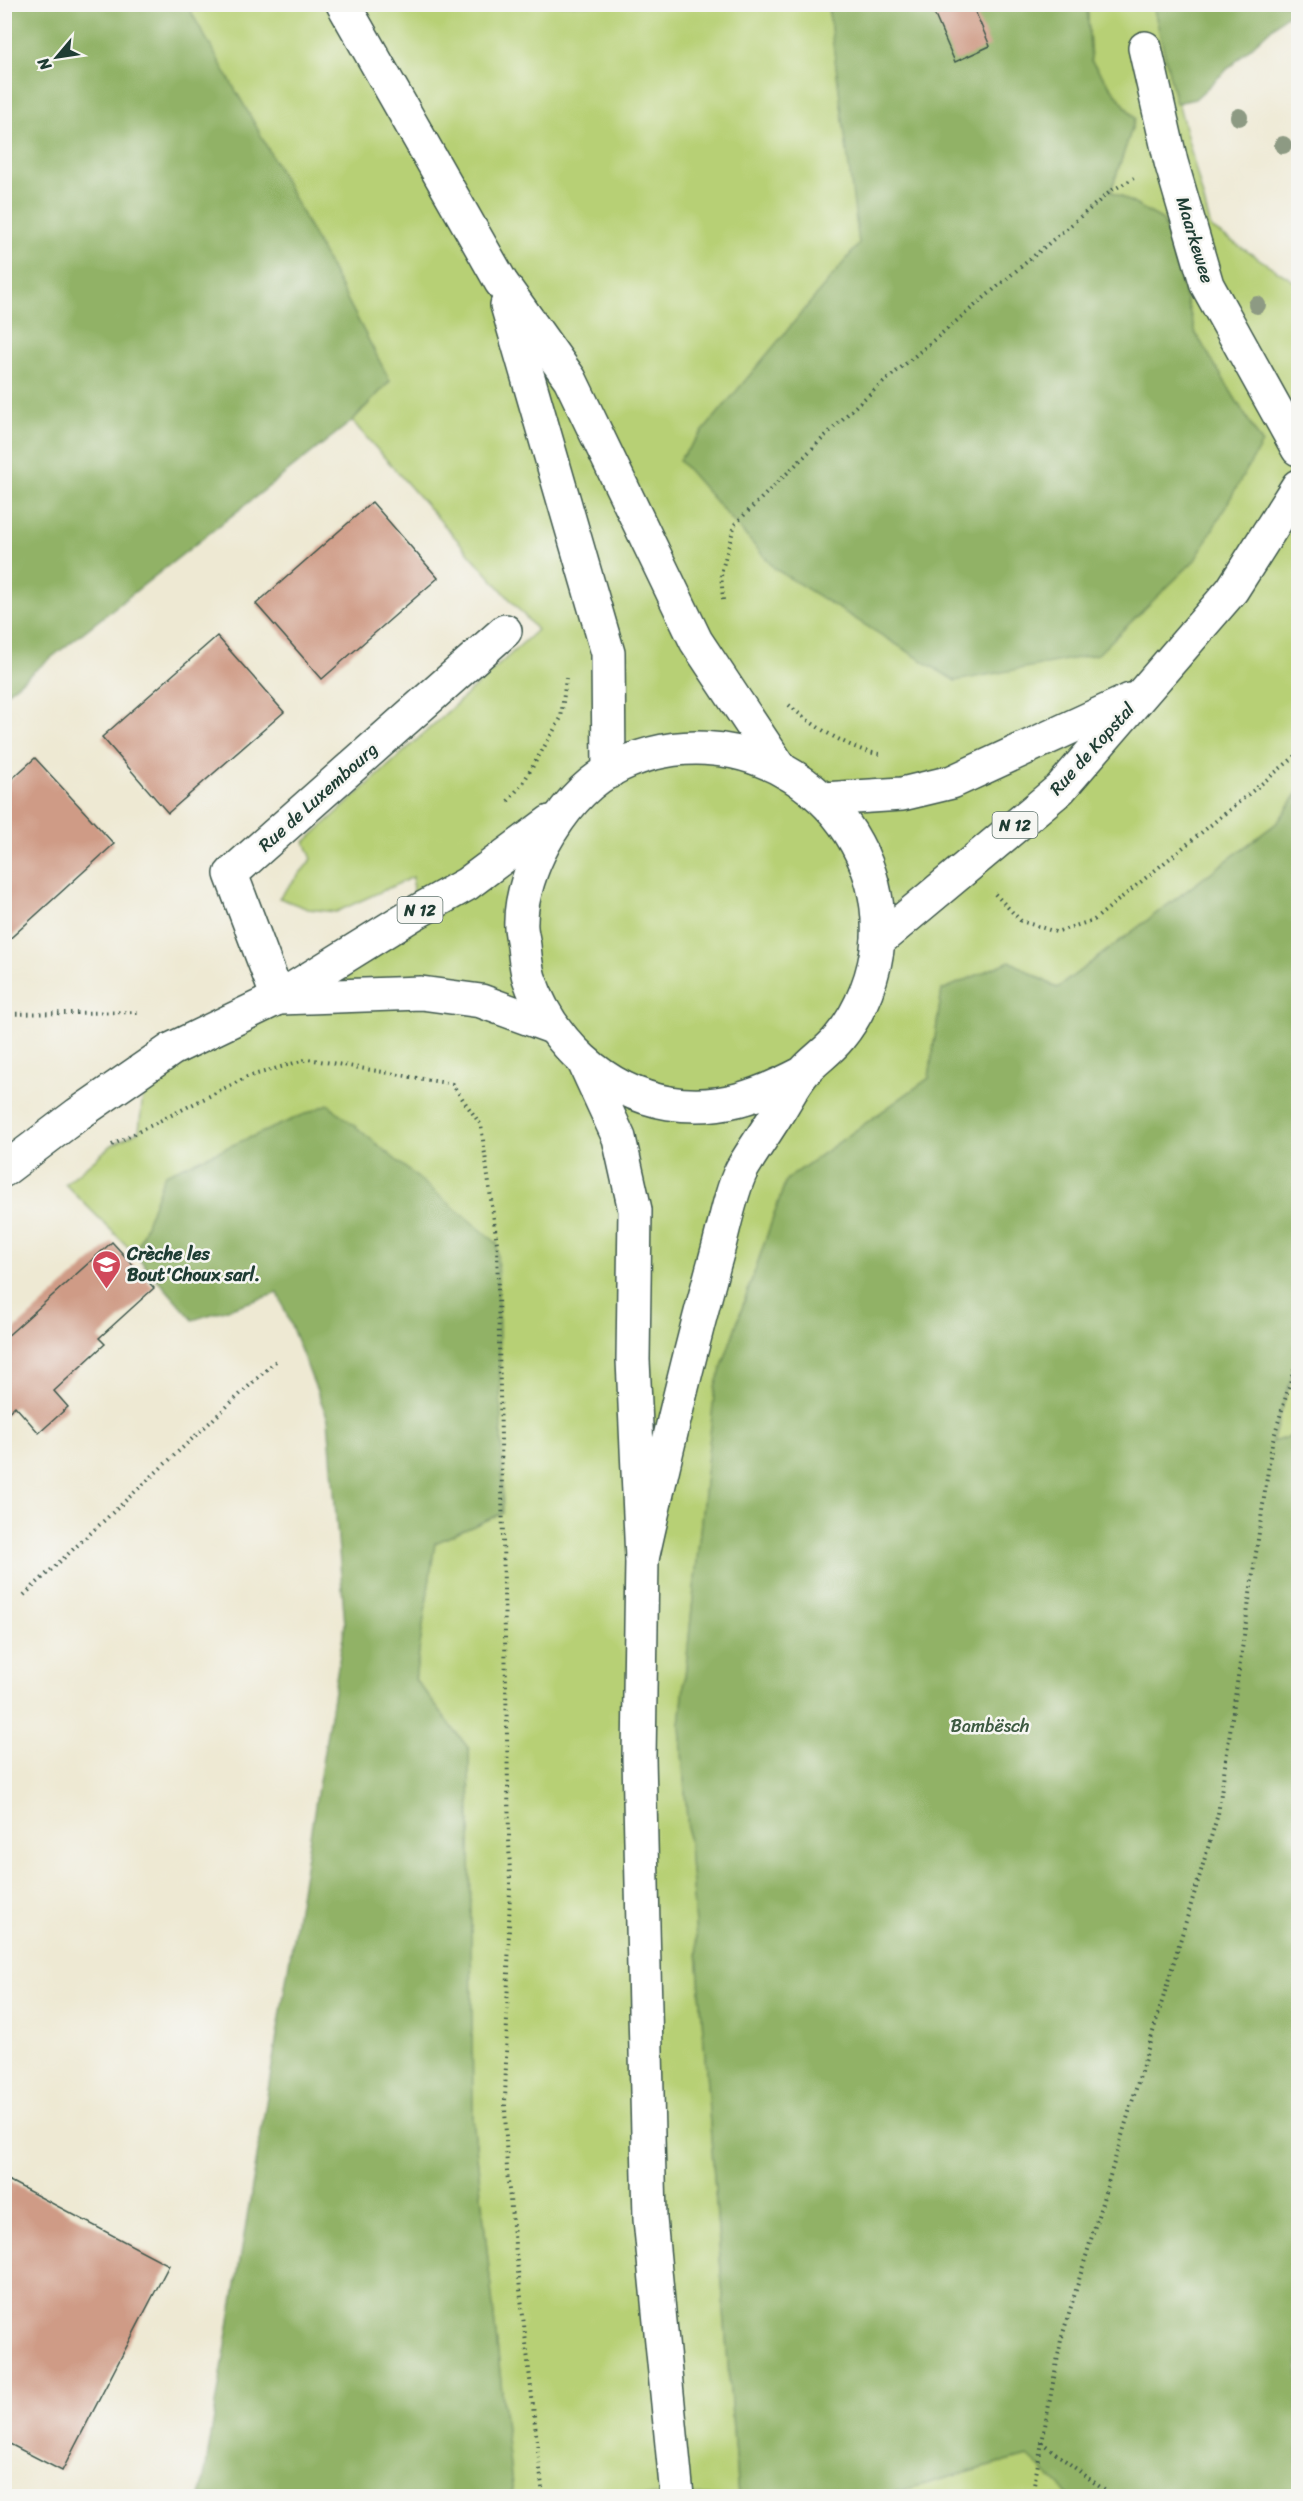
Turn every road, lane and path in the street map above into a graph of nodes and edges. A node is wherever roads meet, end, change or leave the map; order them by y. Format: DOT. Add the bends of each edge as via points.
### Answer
graph roads {
  1 [pos="343,4"];
  2 [pos="1145,48"];
  3 [pos="1171,162"];
  4 [pos="501,282"];
  5 [pos="1299,449"];
  6 [pos="1299,486"];
  7 [pos="723,602"];
  8 [pos="505,632"];
  9 [pos="566,675"];
  10 [pos="1140,696"];
  11 [pos="785,701"];
  12 [pos="885,754"];
  13 [pos="1299,754"];
  14 [pos="779,766"];
  15 [pos="609,772"];
  16 [pos="824,798"];
  17 [pos="502,808"];
  18 [pos="558,816"];
  19 [pos="976,857"];
  20 [pos="878,941"];
  21 [pos="278,998"];
  22 [pos="140,1012"];
  23 [pos="4,1014"];
  24 [pos="552,1027"];
  25 [pos="585,1064"];
  26 [pos="803,1073"];
  27 [pos="112,1145"];
  28 [pos="4,1170"];
  29 [pos="1299,1356"];
  30 [pos="278,1359"];
  31 [pos="642,1559"];
  32 [pos="24,1595"];
  33 [pos="1041,2442"];
  34 [pos="543,2496"];
  35 [pos="677,2496"];
  36 [pos="1032,2496"];
  37 [pos="1112,2496"];
  1 -- 4 [label="main road"];
  2 -- 3 [label="main road, Maarkewee"];
  3 -- 5 [label="main road, Maarkewee" via="1207,285"];
  3 -- 7 [label="path" via="1111,191 859,404 735,524 721,573"];
  4 -- 14 [label="main road" via="570,379 696,641"];
  4 -- 15 [label="main road" via="608,653"];
  6 -- 10 [label="main road, Rue de Kopstal / N 12" via="1232,590"];
  8 -- 21 [label="main road, Rue de Luxembourg" via="231,874"];
  9 -- 17 [label="path" via="561,718 523,783"];
  10 -- 16 [label="main road, Rue de Kopstal / N 12" via="952,782 902,794"];
  10 -- 19 [label="main road, Rue de Kopstal / N 12" via="1060,789"];
  11 -- 12 [label="path" via="801,716 849,744"];
  13 -- 19 [label="path" via="1094,920 1066,929 1056,932 1021,921 987,886"];
  14 -- 15 [label="main road" via="738,752 694,748 650,754"];
  14 -- 16 [label="main road"];
  15 -- 18 [label="main road"];
  16 -- 20 [label="main road" via="856,840 874,889"];
  18 -- 21 [label="main road, N 12" via="467,884"];
  18 -- 24 [label="main road" via="531,865 520,921 528,976"];
  19 -- 20 [label="main road, Rue de Kopstal / N 12"];
  20 -- 26 [label="main road" via="866,992 840,1037"];
  21 -- 24 [label="main road, N 12" via="421,993 481,1001"];
  21 -- 28 [label="main road, N 12" via="171,1049"];
  22 -- 23 [label="path"];
  24 -- 25 [label="main road"];
  25 -- 26 [label="main road" via="625,1089 669,1103 715,1105 761,1094"];
  25 -- 31 [label="main road" via="619,1138 635,1210 633,1360"];
  26 -- 31 [label="main road" via="740,1173 688,1359"];
  27 -- 34 [label="path" via="247,1077 308,1059 452,1084 481,1125 498,1255 510,1884 507,2172"];
  29 -- 33 [label="path" via="1272,1443 1218,1814 1061,2340"];
  30 -- 32 [label="path"];
  31 -- 35 [label="main road" via="639,1758 651,2219"];
  33 -- 36 [label="path"];
  33 -- 37 [label="path"];
}
